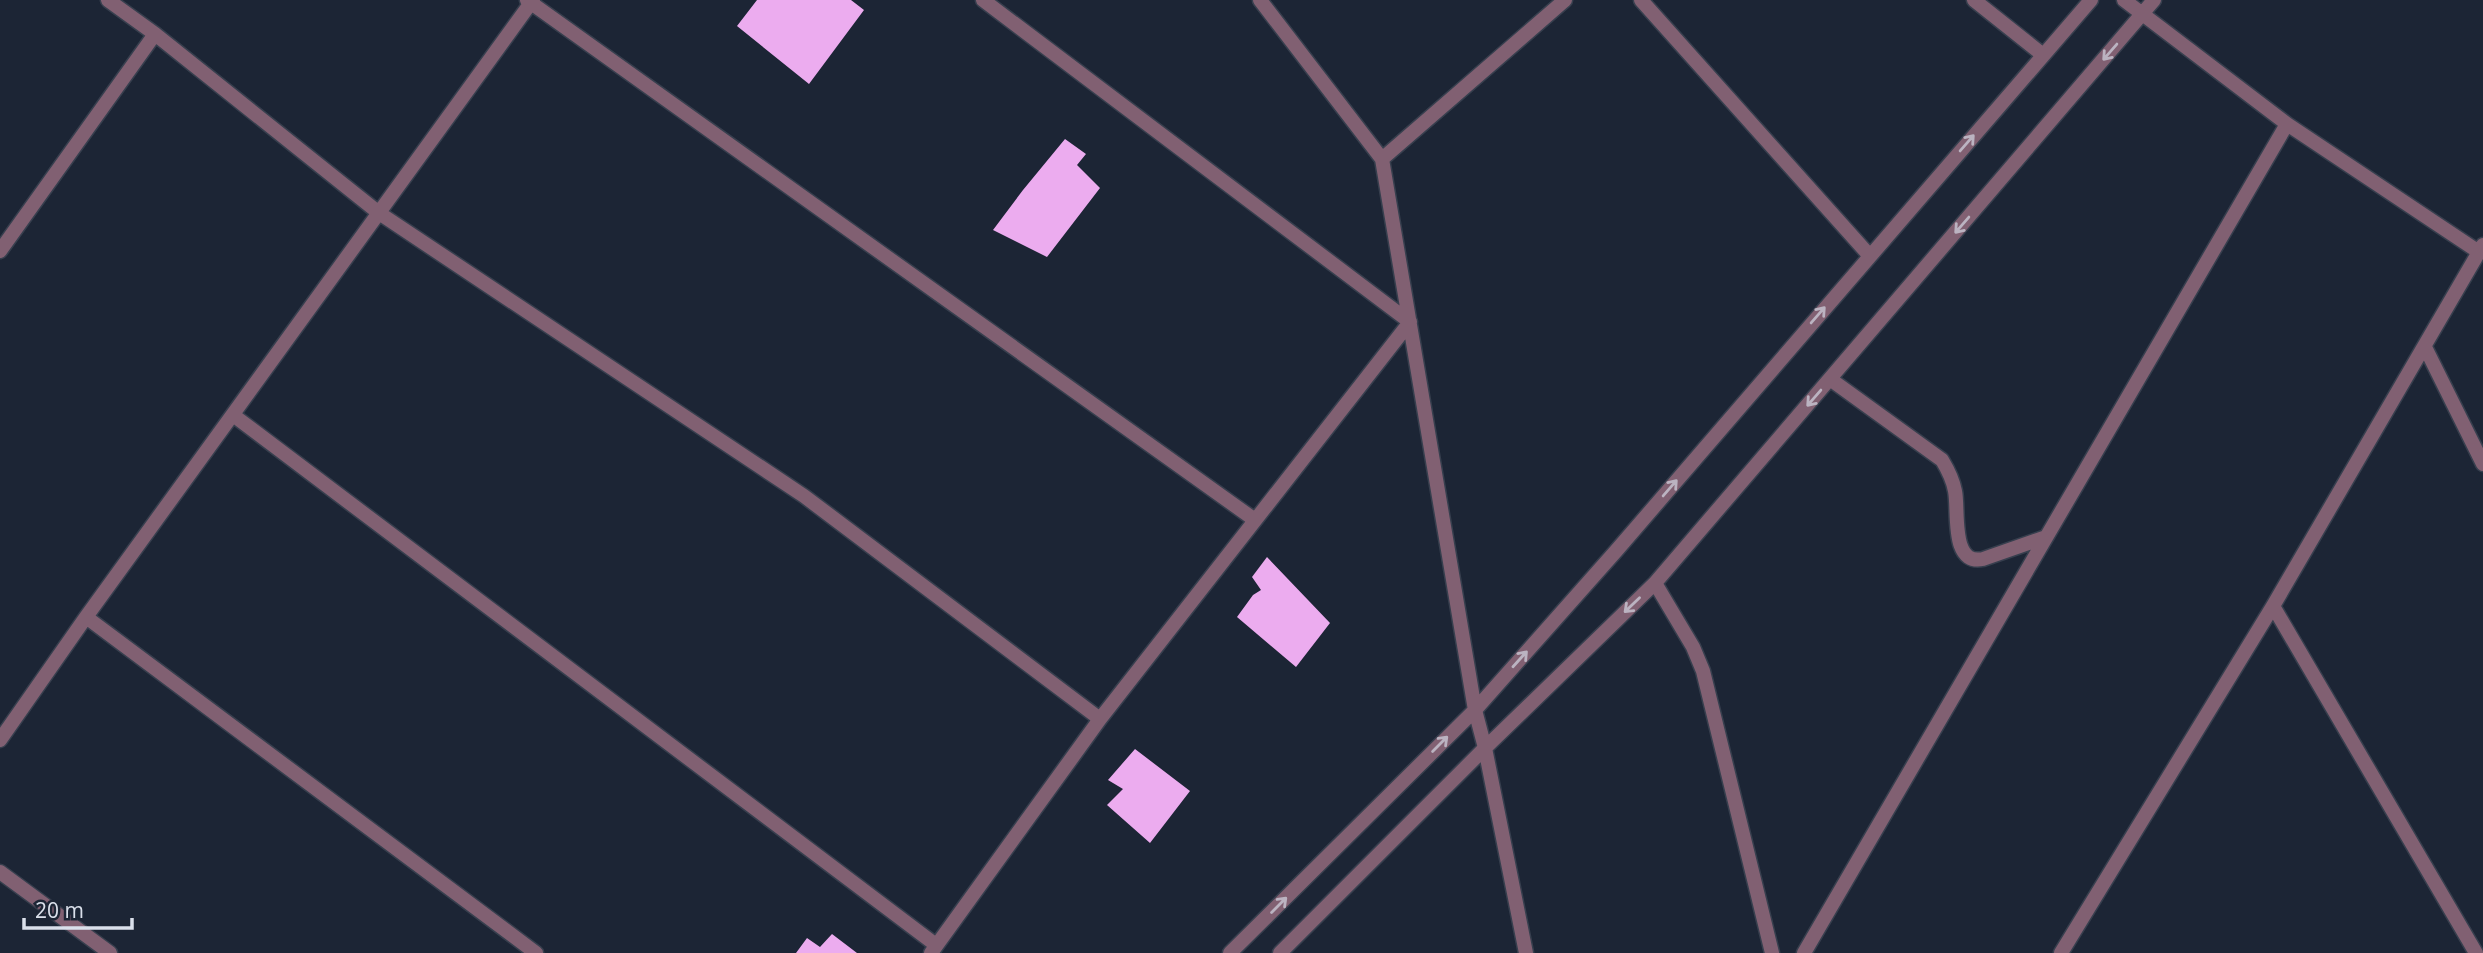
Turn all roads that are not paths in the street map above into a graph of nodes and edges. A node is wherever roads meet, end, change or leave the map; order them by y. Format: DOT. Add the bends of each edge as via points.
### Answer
graph roads {
  1 [pos="108,0"];
  2 [pos="983,0"];
  3 [pos="1260,0"];
  4 [pos="1565,0"];
  5 [pos="1641,0"];
  6 [pos="1974,0"];
  7 [pos="2091,0"];
  8 [pos="2124,0"];
  9 [pos="2154,0"];
  10 [pos="530,1"];
  11 [pos="2142,14"];
  12 [pos="155,34"];
  13 [pos="2043,55"];
  14 [pos="2287,124"];
  15 [pos="1382,159"];
  16 [pos="379,213"];
  17 [pos="2481,248"];
  18 [pos="0,251"];
  19 [pos="1869,256"];
  20 [pos="1410,322"];
  21 [pos="2425,347"];
  22 [pos="1830,379"];
  23 [pos="233,415"];
  24 [pos="2483,464"];
  25 [pos="1255,520"];
  26 [pos="2046,537"];
  27 [pos="1655,583"];
  28 [pos="2273,606"];
  29 [pos="86,617"];
  30 [pos="1475,710"];
  31 [pos="1100,719"];
  32 [pos="0,740"];
  33 [pos="1485,748"];
  34 [pos="0,872"];
  35 [pos="934,949"];
  36 [pos="110,953"];
  37 [pos="536,953"];
  38 [pos="1230,953"];
  39 [pos="1280,953"];
  40 [pos="1525,953"];
  41 [pos="1772,953"];
  42 [pos="1804,953"];
  43 [pos="2061,953"];
  44 [pos="2476,953"];
  1 -- 12 [label="street"];
  2 -- 20 [label="street"];
  3 -- 15 [label="street"];
  4 -- 15 [label="street"];
  5 -- 19 [label="street"];
  6 -- 13 [label="street"];
  7 -- 13 [label="street"];
  8 -- 11 [label="street"];
  9 -- 11 [label="street"];
  10 -- 16 [label="street"];
  10 -- 25 [label="street"];
  11 -- 14 [label="street"];
  11 -- 22 [label="street, one-way"];
  12 -- 16 [label="street"];
  12 -- 18 [label="street"];
  19 -- 13 [label="street, one-way"];
  14 -- 17 [label="street"];
  14 -- 26 [label="street"];
  15 -- 20 [label="street"];
  16 -- 23 [label="street"];
  16 -- 31 [label="street" via="804,496"];
  17 -- 21 [label="street"];
  30 -- 19 [label="street, one-way"];
  20 -- 25 [label="street"];
  20 -- 30 [label="street"];
  21 -- 24 [label="street"];
  21 -- 28 [label="street"];
  22 -- 26 [label="street" via="1934,453 1948,469 1956,491 1961,547 1969,558 1983,559"];
  22 -- 27 [label="street, one-way"];
  23 -- 29 [label="street"];
  23 -- 35 [label="street"];
  25 -- 31 [label="street"];
  26 -- 42 [label="street"];
  27 -- 33 [label="street, one-way"];
  27 -- 41 [label="street" via="1703,671"];
  28 -- 43 [label="street"];
  28 -- 44 [label="street"];
  29 -- 32 [label="street"];
  29 -- 37 [label="street"];
  30 -- 33 [label="street"];
  38 -- 30 [label="street, one-way"];
  31 -- 35 [label="street"];
  33 -- 39 [label="street"];
  33 -- 40 [label="street"];
  34 -- 36 [label="street"];
}
